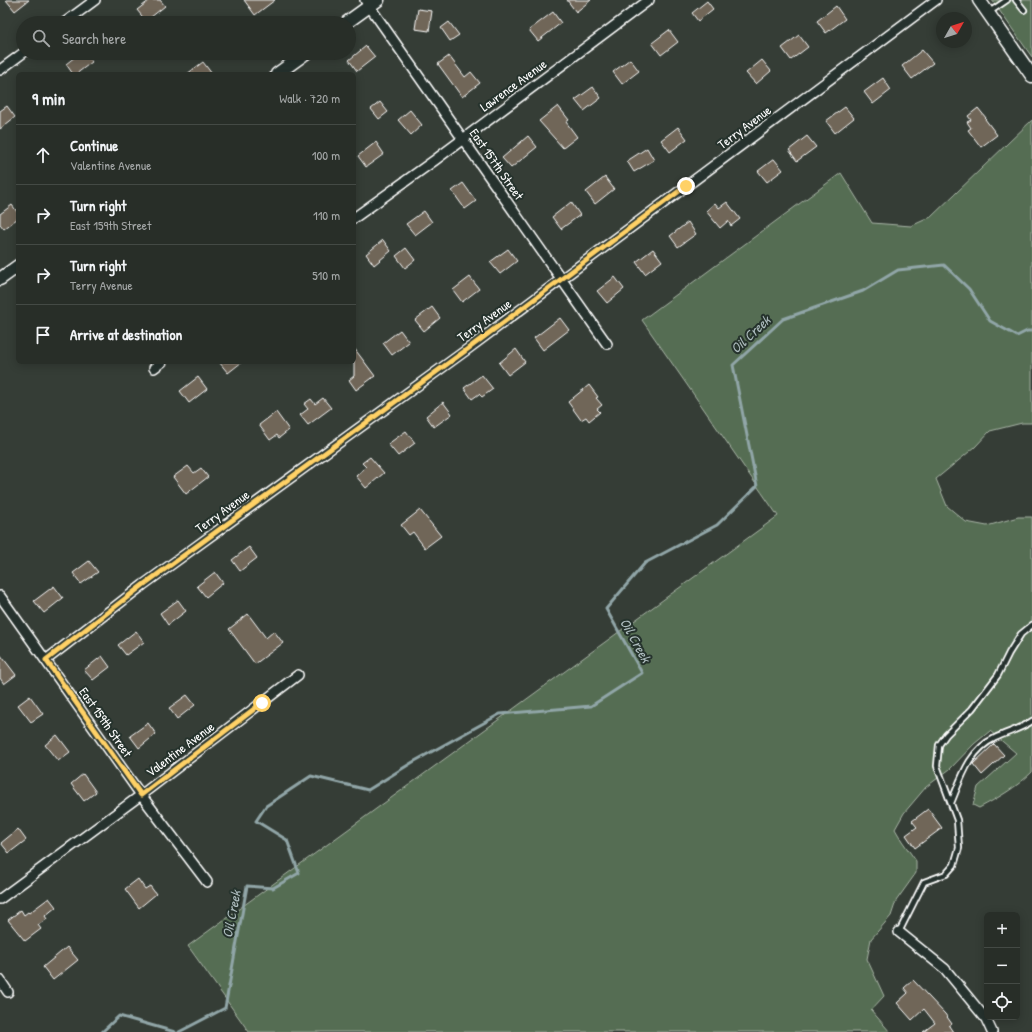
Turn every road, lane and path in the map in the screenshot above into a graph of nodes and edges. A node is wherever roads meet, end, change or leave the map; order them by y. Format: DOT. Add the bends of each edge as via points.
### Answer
graph roads {
  1 [pos="96,0"];
  2 [pos="649,0"];
  3 [pos="936,0"];
  4 [pos="979,0"];
  5 [pos="1007,0"];
  6 [pos="1016,0"];
  7 [pos="370,2"];
  8 [pos="1024,10"];
  9 [pos="988,13"];
  10 [pos="74,16"];
  11 [pos="354,16"];
  12 [pos="16,58"];
  13 [pos="296,60"];
  14 [pos="0,70"];
  15 [pos="280,72"];
  16 [pos="1032,76"];
  17 [pos="463,138"];
  18 [pos="356,217"];
  19 [pos="16,267"];
  20 [pos="0,279"];
  21 [pos="562,279"];
  22 [pos="607,344"];
  23 [pos="0,596"];
  24 [pos="1032,625"];
  25 [pos="46,660"];
  26 [pos="298,675"];
  27 [pos="1032,721"];
  28 [pos="141,795"];
  29 [pos="951,803"];
  30 [pos="207,882"];
  31 [pos="0,899"];
  32 [pos="899,932"];
  33 [pos="0,980"];
  34 [pos="8,992"];
  35 [pos="992,1032"];
  1 -- 10 [label="street"];
  2 -- 17 [label="street, Lawrence Avenue"];
  3 -- 21 [label="street, Terry Avenue"];
  4 -- 9 [label="street"];
  5 -- 9 [label="lane"];
  6 -- 8 [label="lane"];
  7 -- 11 [label="street"];
  7 -- 17 [label="street, East 157th Street"];
  9 -- 16 [label="street"];
  12 -- 14 [label="street"];
  13 -- 15 [label="street"];
  17 -- 18 [label="street, Lawrence Avenue"];
  17 -- 21 [label="street, East 157th Street"];
  19 -- 20 [label="street"];
  21 -- 22 [label="street, East 157th Street"];
  21 -- 25 [label="street, Terry Avenue" via="143,585"];
  23 -- 25 [label="street, East 159th Street"];
  24 -- 29 [label="lane" via="1021,634 998,675 972,709 939,745 937,766"];
  25 -- 28 [label="street, East 159th Street"];
  26 -- 28 [label="street, Valentine Avenue"];
  27 -- 29 [label="lane" via="994,738 979,749 966,768"];
  28 -- 30 [label="street, East 159th Street"];
  28 -- 31 [label="street, Valentine Avenue"];
  29 -- 32 [label="lane" via="957,820 959,848 954,865 946,874 924,882"];
  32 -- 35 [label="street" via="945,969 986,1019"];
  33 -- 34 [label="street"];
}
